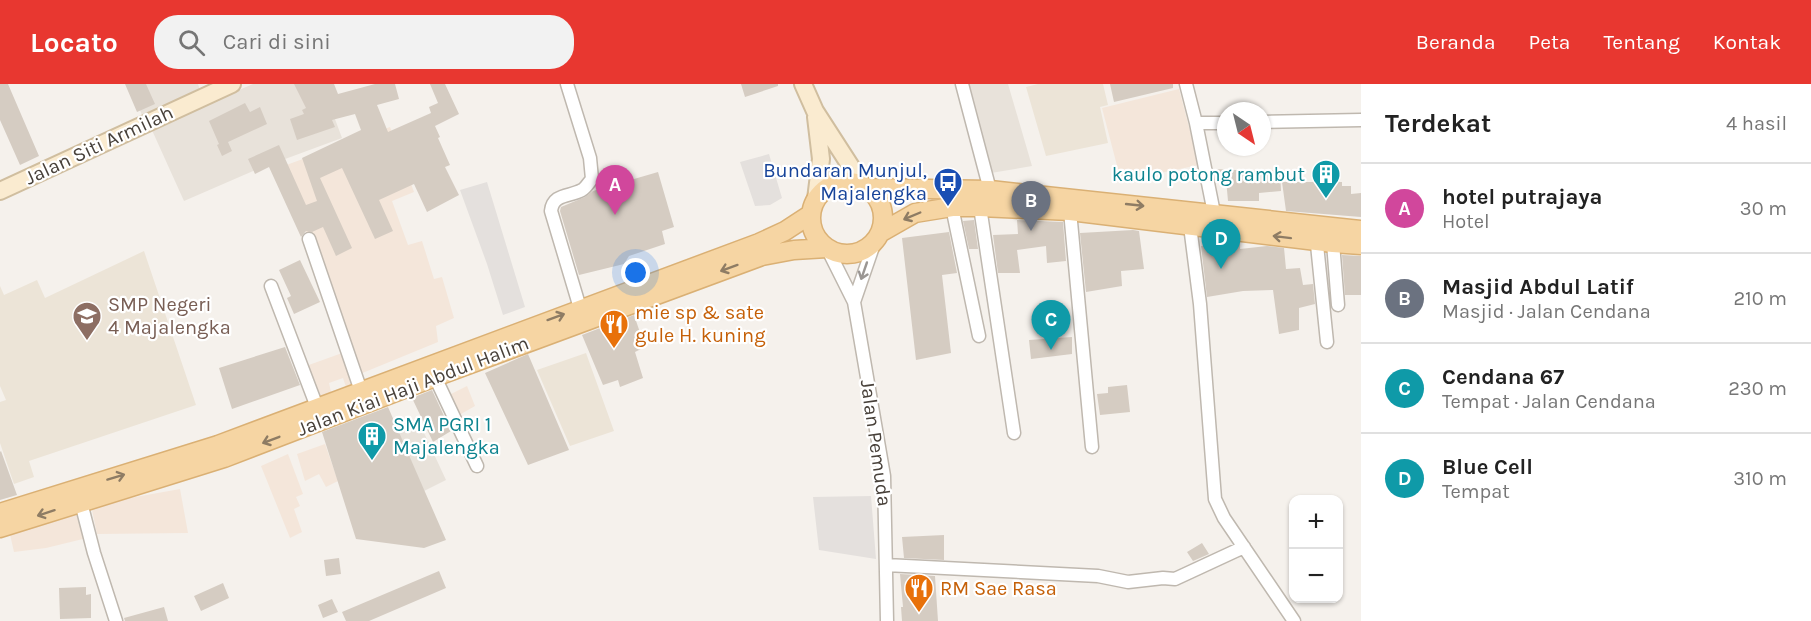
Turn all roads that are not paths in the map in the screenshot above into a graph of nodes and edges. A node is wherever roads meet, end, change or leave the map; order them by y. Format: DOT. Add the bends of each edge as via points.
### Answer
graph roads {
  1 [pos="232,84"];
  2 [pos="567,84"];
  3 [pos="803,84"];
  4 [pos="962,84"];
  5 [pos="1186,84"];
  6 [pos="815,111"];
  7 [pos="1361,120"];
  8 [pos="1271,122"];
  9 [pos="1196,123"];
  10 [pos="1217,123"];
  11 [pos="866,188"];
  12 [pos="990,190"];
  13 [pos="0,191"];
  14 [pos="814,207"];
  15 [pos="952,207"];
  16 [pos="980,207"];
  17 [pos="1071,211"];
  18 [pos="1214,213"];
  19 [pos="1190,226"];
  20 [pos="1361,230"];
  21 [pos="877,237"];
  22 [pos="1321,237"];
  23 [pos="309,239"];
  24 [pos="1361,245"];
  25 [pos="827,248"];
  26 [pos="271,286"];
  27 [pos="854,302"];
  28 [pos="1338,305"];
  29 [pos="580,308"];
  30 [pos="979,336"];
  31 [pos="1327,342"];
  32 [pos="435,377"];
  33 [pos="361,392"];
  34 [pos="316,408"];
  35 [pos="1014,433"];
  36 [pos="1092,447"];
  37 [pos="477,466"];
  38 [pos="79,495"];
  39 [pos="0,513"];
  40 [pos="0,528"];
  41 [pos="1244,547"];
  42 [pos="886,565"];
  43 [pos="883,619"];
  44 [pos="116,621"];
  45 [pos="1294,621"];
  1 -- 13 [label="main road, Jalan Siti Armilah"];
  2 -- 29 [label="street" via="590,158 592,178 583,190 559,197 551,211"];
  3 -- 6 [label="main road"];
  4 -- 12 [label="street"];
  5 -- 9 [label="street"];
  6 -- 11 [label="main road"];
  6 -- 14 [label="main road" via="821,159"];
  7 -- 8 [label="street"];
  9 -- 10 [label="street"];
  9 -- 18 [label="street"];
  11 -- 12 [label="main road"];
  11 -- 14 [label="main road" via="851,182 838,183 825,189"];
  11 -- 21 [label="main road" via="879,201 883,217"];
  12 -- 18 [label="main road, one-way"];
  14 -- 25 [label="main road" via="815,234"];
  14 -- 29 [label="main road, Jalan Kiai Haji Abdul Halim" via="785,231 759,243"];
  15 -- 16 [label="main road"];
  15 -- 21 [label="main road, one-way" via="915,213"];
  15 -- 30 [label="street"];
  16 -- 17 [label="main road"];
  16 -- 35 [label="street"];
  17 -- 19 [label="main road"];
  17 -- 36 [label="street"];
  18 -- 22 [label="main road"];
  22 -- 19 [label="main road, one-way"];
  19 -- 41 [label="street" via="1215,499"];
  20 -- 22 [label="main road"];
  21 -- 25 [label="main road" via="861,251 843,254"];
  21 -- 27 [label="street, one-way"];
  22 -- 24 [label="main road"];
  22 -- 28 [label="street"];
  22 -- 31 [label="street"];
  23 -- 33 [label="street"];
  25 -- 27 [label="street"];
  25 -- 32 [label="main road, Jalan Kiai Haji Abdul Halim, one-way" via="762,256"];
  26 -- 34 [label="street"];
  27 -- 42 [label="street, Jalan Pemuda" via="884,476"];
  33 -- 29 [label="main road, Jalan Kiai Haji Abdul Halim, one-way"];
  32 -- 37 [label="street"];
  32 -- 38 [label="main road, Jalan Kiai Haji Abdul Halim, one-way" via="224,458"];
  33 -- 34 [label="main road, Jalan Kiai Haji Abdul Halim"];
  38 -- 34 [label="main road, Jalan Kiai Haji Abdul Halim, one-way"];
  38 -- 39 [label="main road, Jalan Kiai Haji Abdul Halim"];
  38 -- 40 [label="main road, Jalan Kiai Haji Abdul Halim, one-way"];
  38 -- 44 [label="street"];
  41 -- 42 [label="street" via="1175,579 1128,582 1098,576"];
  41 -- 45 [label="street"];
  42 -- 43 [label="street, Jalan Pemuda"];
}
